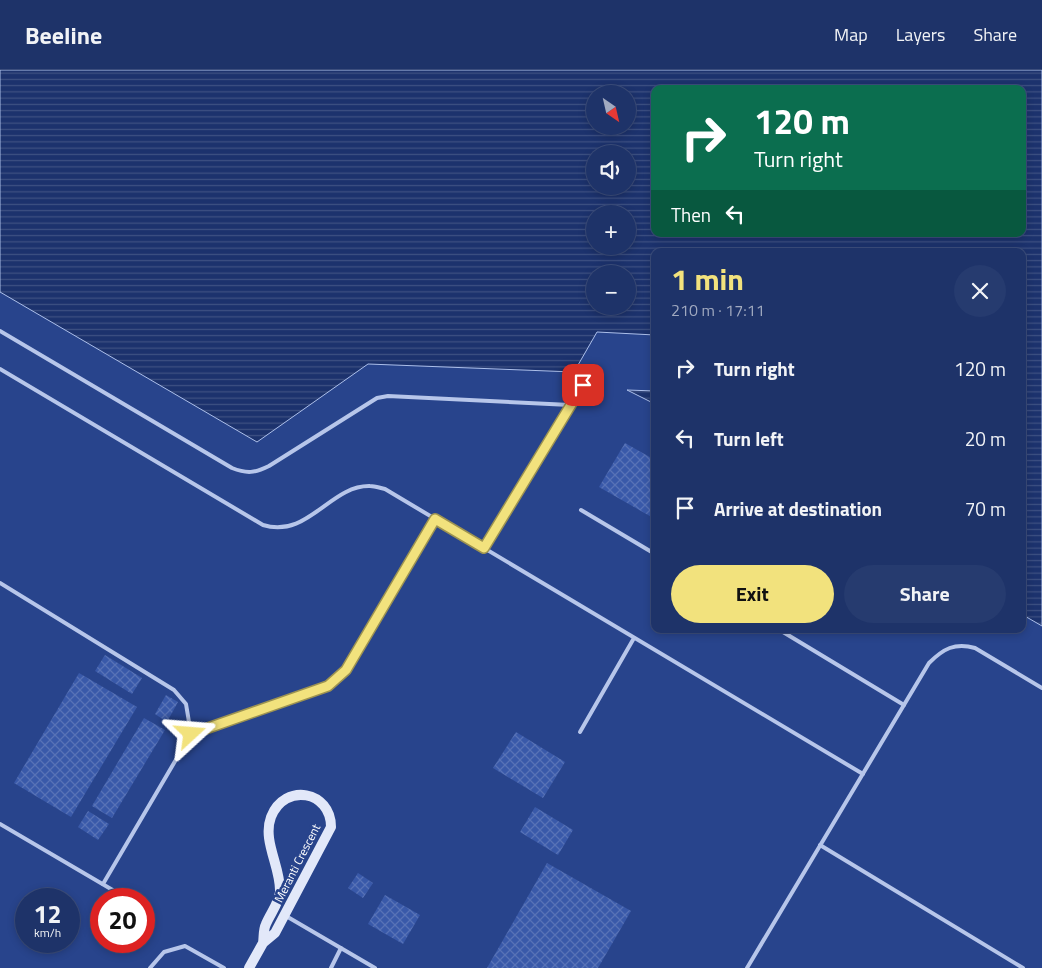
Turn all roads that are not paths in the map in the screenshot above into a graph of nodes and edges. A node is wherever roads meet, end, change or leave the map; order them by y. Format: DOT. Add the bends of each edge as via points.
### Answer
graph roads {
  1 [pos="0,331"];
  2 [pos="0,369"];
  3 [pos="583,385"];
  4 [pos="570,405"];
  5 [pos="581,510"];
  6 [pos="435,519"];
  7 [pos="484,548"];
  8 [pos="651,552"];
  9 [pos="0,582"];
  10 [pos="785,633"];
  11 [pos="634,638"];
  12 [pos="1042,688"];
  13 [pos="904,705"];
  14 [pos="580,732"];
  15 [pos="191,734"];
  16 [pos="863,774"];
  17 [pos="0,824"];
  18 [pos="820,845"];
  19 [pos="103,884"];
  20 [pos="110,888"];
  21 [pos="285,915"];
  22 [pos="263,943"];
  23 [pos="341,948"];
  24 [pos="150,968"];
  25 [pos="224,968"];
  26 [pos="248,968"];
  27 [pos="330,968"];
  28 [pos="375,968"];
  29 [pos="747,968"];
  30 [pos="1023,968"];
  1 -- 4 [label="lane" via="232,468 247,473 269,466 377,398"];
  2 -- 6 [label="lane" via="263,525 274,528 294,525 342,495 369,486 385,489"];
  3 -- 4 [label="lane"];
  4 -- 7 [label="lane"];
  5 -- 8 [label="lane"];
  6 -- 7 [label="lane"];
  6 -- 15 [label="lane" via="346,670 338,678 328,686"];
  7 -- 11 [label="lane"];
  9 -- 15 [label="lane" via="174,690 186,704"];
  10 -- 13 [label="lane"];
  11 -- 14 [label="lane"];
  11 -- 16 [label="lane"];
  12 -- 13 [label="lane" via="975,648 953,646 941,651 929,663"];
  13 -- 16 [label="lane"];
  15 -- 19 [label="lane"];
  16 -- 18 [label="lane"];
  17 -- 19 [label="lane"];
  18 -- 29 [label="lane"];
  18 -- 30 [label="lane"];
  19 -- 20 [label="lane"];
  21 -- 22 [label="street, Meranti Crescent" via="275,932"];
  21 -- 22 [label="street, Meranti Crescent" via="331,827 326,810 307,794 300,793 287,799 276,807 271,817 268,831 280,894 264,926"];
  21 -- 23 [label="lane"];
  22 -- 26 [label="street, Meranti Crescent"];
  23 -- 27 [label="lane"];
  23 -- 28 [label="lane"];
  24 -- 25 [label="lane" via="164,952 185,946"];
}
